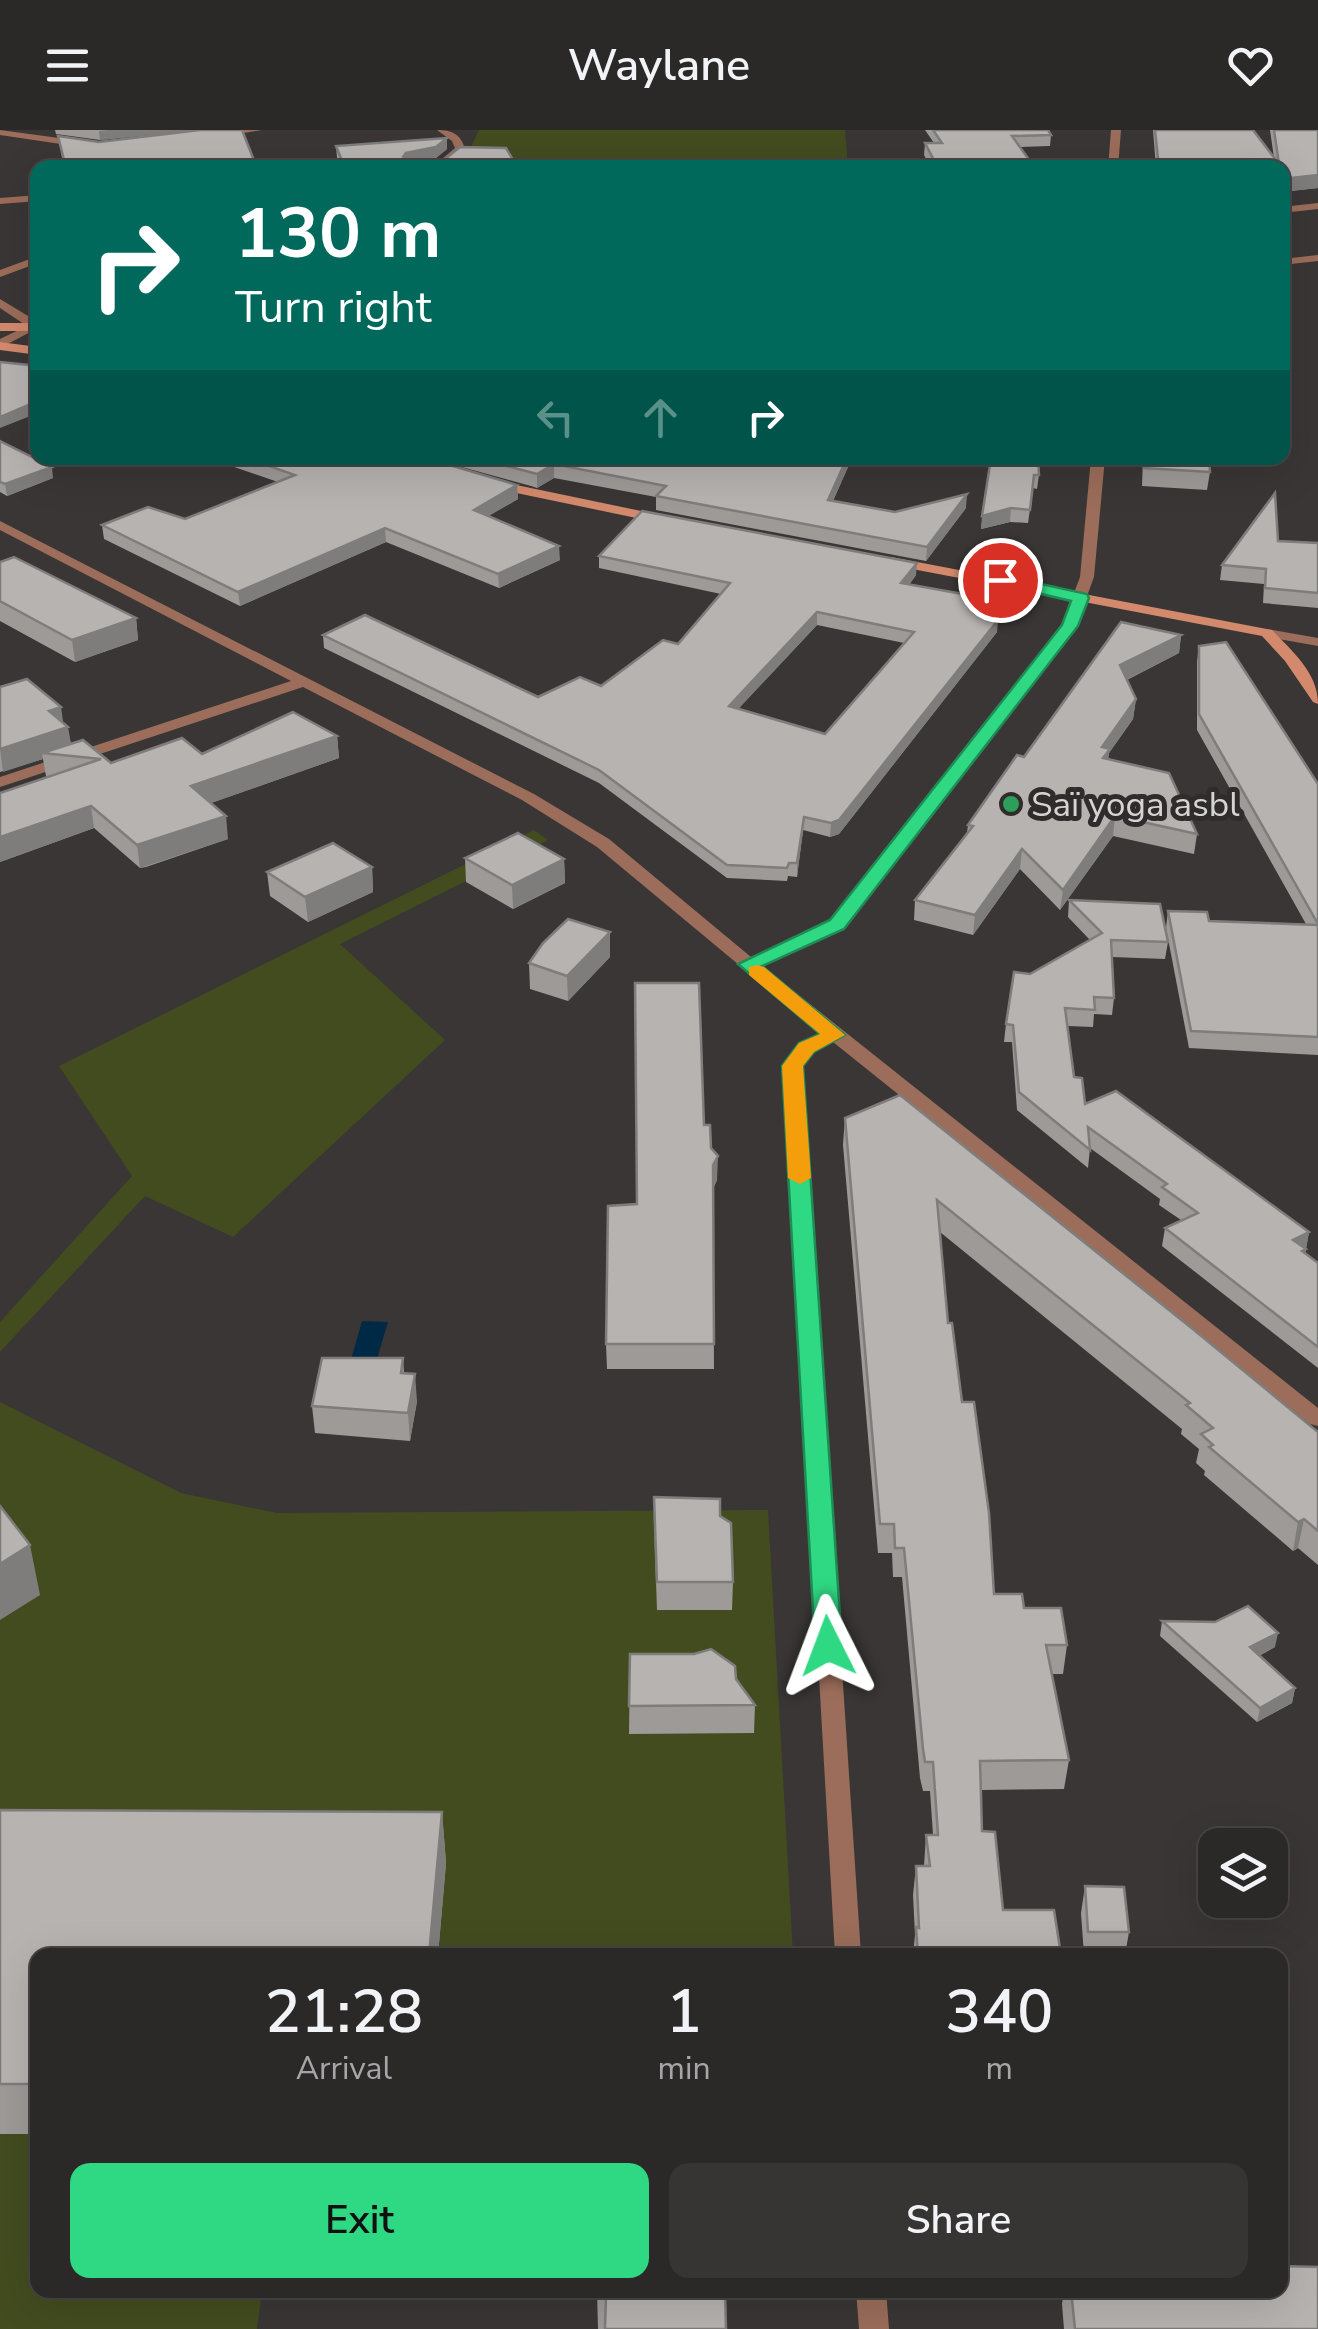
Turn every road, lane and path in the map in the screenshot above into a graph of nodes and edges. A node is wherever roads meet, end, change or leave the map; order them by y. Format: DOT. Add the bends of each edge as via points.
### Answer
graph roads {
  1 [pos="257,130"];
  2 [pos="442,130"];
  3 [pos="1116,130"];
  4 [pos="0,132"];
  5 [pos="202,136"];
  6 [pos="100,147"];
  7 [pos="448,160"];
  8 [pos="1114,160"];
  9 [pos="30,199"];
  10 [pos="0,201"];
  11 [pos="1318,206"];
  12 [pos="1290,209"];
  13 [pos="1318,258"];
  14 [pos="1290,261"];
  15 [pos="30,262"];
  16 [pos="0,274"];
  17 [pos="0,303"];
  18 [pos="30,321"];
  19 [pos="30,325"];
  20 [pos="0,327"];
  21 [pos="30,330"];
  22 [pos="0,345"];
  23 [pos="30,349"];
  24 [pos="1097,465"];
  25 [pos="474,479"];
  26 [pos="684,523"];
  27 [pos="0,525"];
  28 [pos="870,557"];
  29 [pos="1081,598"];
  30 [pos="1267,633"];
  31 [pos="1318,642"];
  32 [pos="302,682"];
  33 [pos="1318,698"];
  34 [pos="0,782"];
  35 [pos="748,964"];
  36 [pos="835,1035"];
  37 [pos="1318,1419"];
  38 [pos="848,1948"];
  39 [pos="872,2298"];
  40 [pos="874,2329"];
  1 -- 5 [label="street"];
  2 -- 7 [label="street" via="460,149"];
  3 -- 8 [label="street"];
  4 -- 6 [label="street"];
  9 -- 10 [label="street"];
  11 -- 12 [label="street"];
  13 -- 14 [label="street"];
  15 -- 16 [label="street"];
  17 -- 18 [label="street"];
  19 -- 20 [label="street"];
  21 -- 22 [label="street"];
  22 -- 23 [label="street"];
  24 -- 29 [label="street"];
  25 -- 26 [label="street"];
  27 -- 32 [label="street"];
  28 -- 29 [label="street"];
  29 -- 30 [label="street"];
  29 -- 35 [label="street" via="1070,626 837,924"];
  30 -- 31 [label="street"];
  30 -- 33 [label="street"];
  32 -- 34 [label="street"];
  32 -- 35 [label="street" via="568,819"];
  35 -- 36 [label="street"];
  36 -- 37 [label="street"];
  36 -- 38 [label="street" via="806,1047 792,1066"];
  39 -- 40 [label="street"];
}
